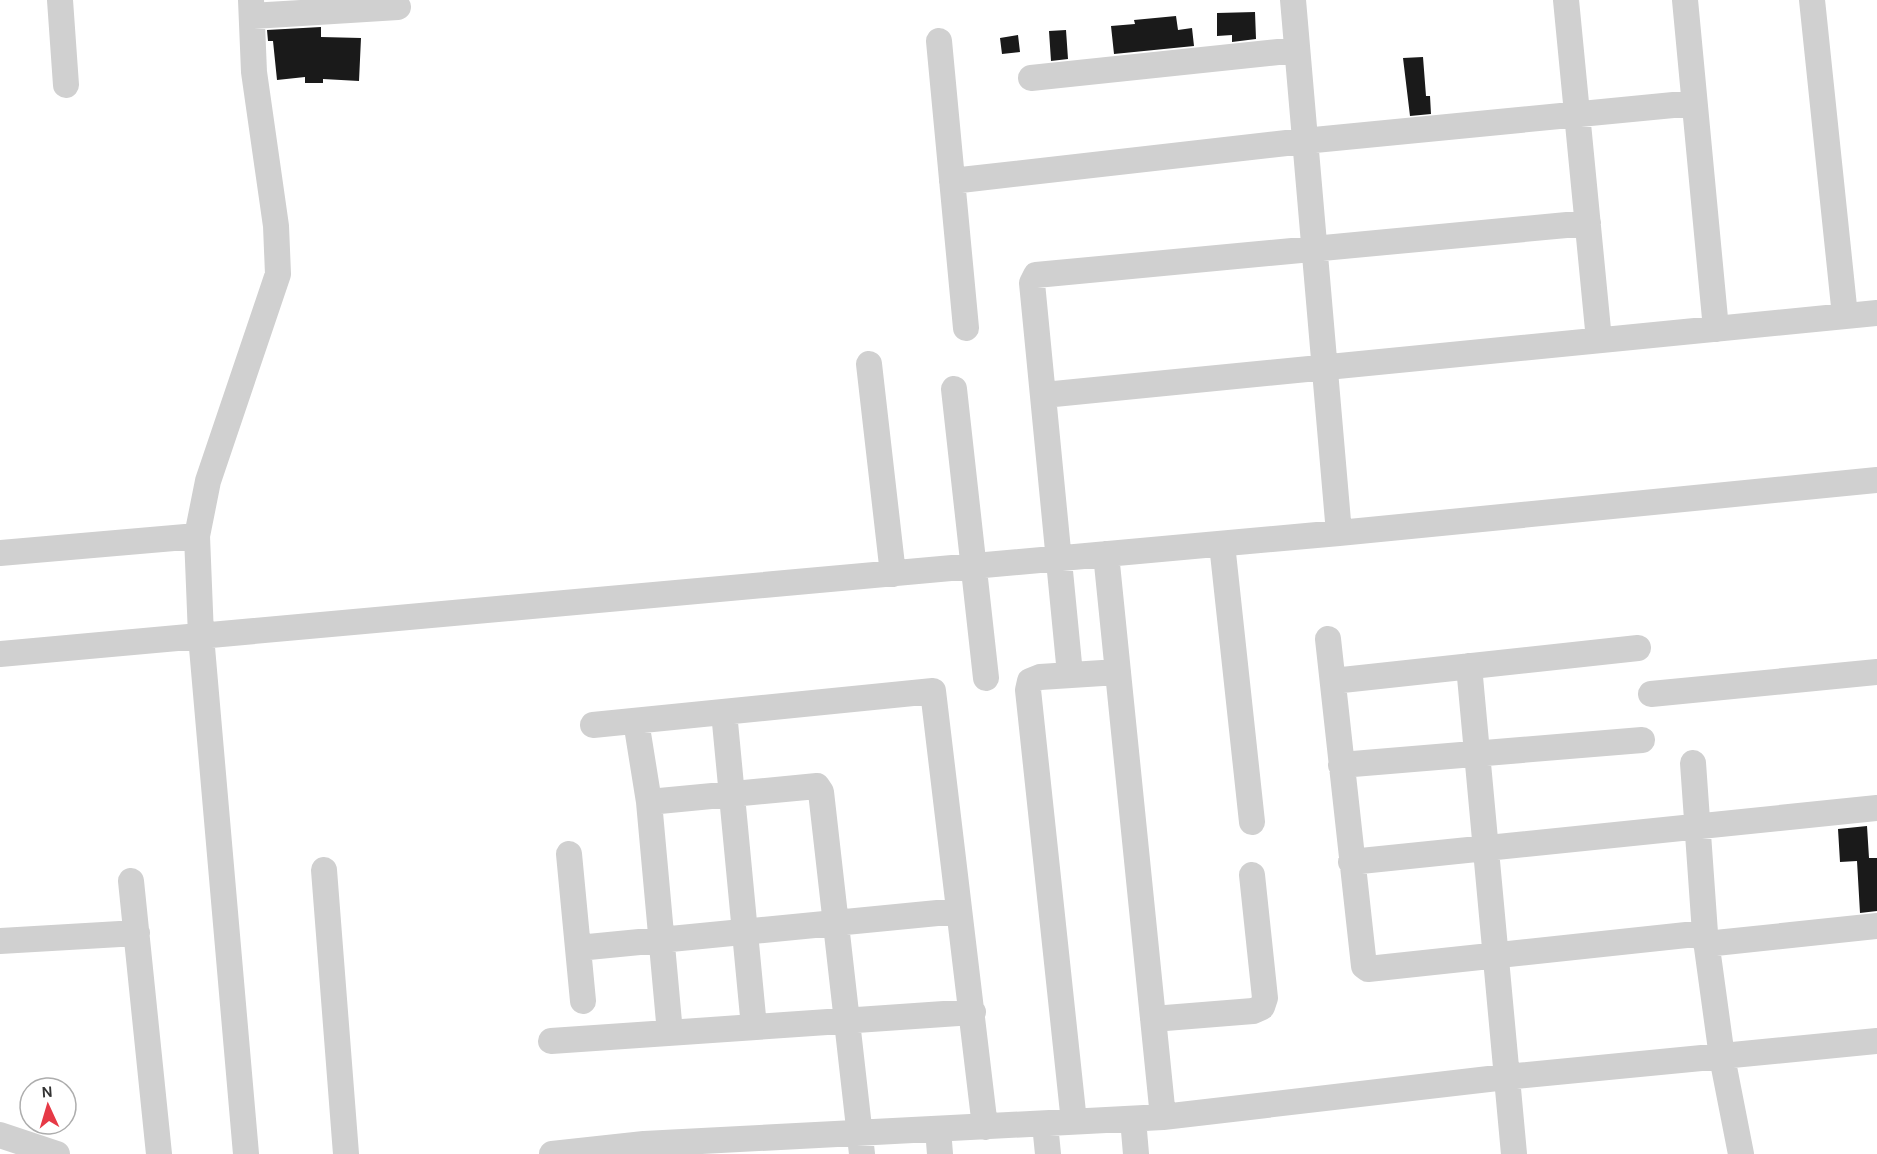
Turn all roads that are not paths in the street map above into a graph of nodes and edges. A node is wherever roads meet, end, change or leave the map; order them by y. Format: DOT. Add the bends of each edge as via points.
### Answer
graph roads {
  1 [pos="60,0"];
  2 [pos="1293,0"];
  3 [pos="1566,0"];
  4 [pos="1685,0"];
  5 [pos="1812,0"];
  6 [pos="251,8"];
  7 [pos="398,8"];
  8 [pos="939,41"];
  9 [pos="1297,50"];
  10 [pos="1031,78"];
  11 [pos="66,85"];
  12 [pos="1694,103"];
  13 [pos="1577,114"];
  14 [pos="1304,141"];
  15 [pos="952,181"];
  16 [pos="1588,223"];
  17 [pos="1313,249"];
  18 [pos="1877,313"];
  19 [pos="1845,316"];
  20 [pos="966,328"];
  21 [pos="1716,329"];
  22 [pos="1599,340"];
  23 [pos="869,364"];
  24 [pos="1323,368"];
  25 [pos="954,389"];
  26 [pos="1044,395"];
  27 [pos="1877,480"];
  28 [pos="1339,533"];
  29 [pos="197,536"];
  30 [pos="1222,544"];
  31 [pos="0,553"];
  32 [pos="1106,554"];
  33 [pos="1059,558"];
  34 [pos="974,566"];
  35 [pos="894,574"];
  36 [pos="201,636"];
  37 [pos="1328,639"];
  38 [pos="1638,648"];
  39 [pos="0,654"];
  40 [pos="1469,666"];
  41 [pos="1118,672"];
  42 [pos="1877,672"];
  43 [pos="1070,674"];
  44 [pos="986,678"];
  45 [pos="1333,681"];
  46 [pos="1651,694"];
  47 [pos="723,712"];
  48 [pos="636,721"];
  49 [pos="593,725"];
  50 [pos="1642,740"];
  51 [pos="1477,754"];
  52 [pos="1693,763"];
  53 [pos="1341,765"];
  54 [pos="732,794"];
  55 [pos="649,802"];
  56 [pos="1877,808"];
  57 [pos="1252,822"];
  58 [pos="1697,827"];
  59 [pos="1485,848"];
  60 [pos="569,854"];
  61 [pos="1351,862"];
  62 [pos="324,870"];
  63 [pos="1252,875"];
  64 [pos="131,881"];
  65 [pos="958,911"];
  66 [pos="835,923"];
  67 [pos="1877,926"];
  68 [pos="745,931"];
  69 [pos="137,933"];
  70 [pos="661,939"];
  71 [pos="1706,939"];
  72 [pos="0,941"];
  73 [pos="578,948"];
  74 [pos="1495,956"];
  75 [pos="583,1001"];
  76 [pos="973,1012"];
  77 [pos="1153,1019"];
  78 [pos="847,1021"];
  79 [pos="754,1027"];
  80 [pos="670,1033"];
  81 [pos="551,1041"];
  82 [pos="1877,1041"];
  83 [pos="1722,1057"];
  84 [pos="1506,1077"];
  85 [pos="1163,1117"];
  86 [pos="1133,1119"];
  87 [pos="1074,1122"];
  88 [pos="1045,1124"];
  89 [pos="985,1127"];
  90 [pos="0,1135"];
  91 [pos="939,1142"];
  92 [pos="861,1143"];
  93 [pos="730,1147"];
  94 [pos="644,1149"];
  95 [pos="57,1154"];
  96 [pos="159,1154"];
  97 [pos="246,1154"];
  98 [pos="346,1154"];
  99 [pos="552,1154"];
  100 [pos="1048,1154"];
  101 [pos="1136,1154"];
  102 [pos="1514,1154"];
  103 [pos="1742,1154"];
  1 -- 11 [label="street"];
  2 -- 9 [label="street"];
  3 -- 13 [label="street"];
  4 -- 12 [label="street"];
  5 -- 19 [label="street"];
  6 -- 7 [label="street"];
  6 -- 29 [label="street" via="254,72 276,226 278,274 208,482"];
  8 -- 15 [label="street"];
  9 -- 10 [label="street"];
  9 -- 14 [label="street"];
  12 -- 13 [label="street"];
  12 -- 21 [label="street"];
  13 -- 14 [label="street"];
  13 -- 16 [label="street"];
  14 -- 15 [label="street"];
  14 -- 17 [label="street"];
  15 -- 20 [label="street"];
  16 -- 17 [label="street"];
  16 -- 22 [label="street"];
  17 -- 24 [label="street"];
  17 -- 26 [label="street" via="1036,275 1032,283"];
  18 -- 19 [label="street"];
  19 -- 21 [label="street"];
  21 -- 22 [label="street"];
  22 -- 24 [label="street"];
  23 -- 35 [label="street"];
  24 -- 26 [label="street"];
  24 -- 28 [label="street"];
  25 -- 34 [label="street"];
  26 -- 33 [label="street"];
  27 -- 28 [label="street"];
  28 -- 30 [label="street"];
  29 -- 31 [label="street"];
  29 -- 36 [label="street"];
  30 -- 32 [label="street"];
  30 -- 57 [label="street"];
  32 -- 33 [label="street"];
  32 -- 41 [label="street"];
  33 -- 34 [label="street"];
  33 -- 43 [label="street"];
  34 -- 35 [label="street"];
  34 -- 44 [label="street"];
  35 -- 36 [label="street"];
  36 -- 39 [label="street"];
  36 -- 97 [label="street"];
  37 -- 45 [label="street"];
  38 -- 40 [label="street"];
  40 -- 45 [label="street"];
  40 -- 51 [label="street"];
  41 -- 43 [label="street"];
  41 -- 77 [label="street"];
  42 -- 46 [label="street"];
  43 -- 87 [label="street" via="1040,677 1030,681 1028,690"];
  45 -- 53 [label="street"];
  47 -- 48 [label="street"];
  47 -- 54 [label="street"];
  47 -- 65 [label="street" via="933,691"];
  48 -- 49 [label="street"];
  48 -- 55 [label="street"];
  50 -- 51 [label="street"];
  51 -- 53 [label="street"];
  51 -- 59 [label="street"];
  52 -- 58 [label="street"];
  53 -- 61 [label="street"];
  54 -- 55 [label="street"];
  54 -- 66 [label="street" via="817,786 821,792"];
  54 -- 68 [label="street"];
  55 -- 70 [label="street"];
  56 -- 58 [label="street"];
  58 -- 59 [label="street"];
  58 -- 71 [label="street"];
  59 -- 61 [label="street"];
  59 -- 74 [label="street"];
  60 -- 73 [label="street"];
  61 -- 74 [label="street" via="1362,958 1368,969"];
  62 -- 98 [label="street"];
  63 -- 77 [label="street" via="1265,998 1262,1007"];
  64 -- 69 [label="street"];
  65 -- 66 [label="street"];
  65 -- 76 [label="street"];
  66 -- 68 [label="street"];
  66 -- 78 [label="street"];
  67 -- 71 [label="street"];
  68 -- 70 [label="street"];
  68 -- 79 [label="street"];
  69 -- 72 [label="street"];
  69 -- 96 [label="street"];
  70 -- 73 [label="street"];
  70 -- 80 [label="street"];
  71 -- 74 [label="street"];
  71 -- 83 [label="street"];
  73 -- 75 [label="street"];
  74 -- 84 [label="street"];
  76 -- 78 [label="street"];
  76 -- 89 [label="street"];
  77 -- 85 [label="street"];
  78 -- 79 [label="street"];
  78 -- 92 [label="street"];
  79 -- 80 [label="street"];
  80 -- 81 [label="street"];
  82 -- 83 [label="street"];
  83 -- 84 [label="street"];
  83 -- 103 [label="street"];
  84 -- 85 [label="street"];
  84 -- 102 [label="street"];
  85 -- 86 [label="street"];
  86 -- 87 [label="street"];
  86 -- 101 [label="street"];
  87 -- 88 [label="street"];
  88 -- 89 [label="street"];
  88 -- 100 [label="street"];
  89 -- 91 [label="street"];
  90 -- 95 [label="street"];
  91 -- 92 [label="street"];
  92 -- 93 [label="street"];
  93 -- 94 [label="street"];
  94 -- 99 [label="street"];
}
